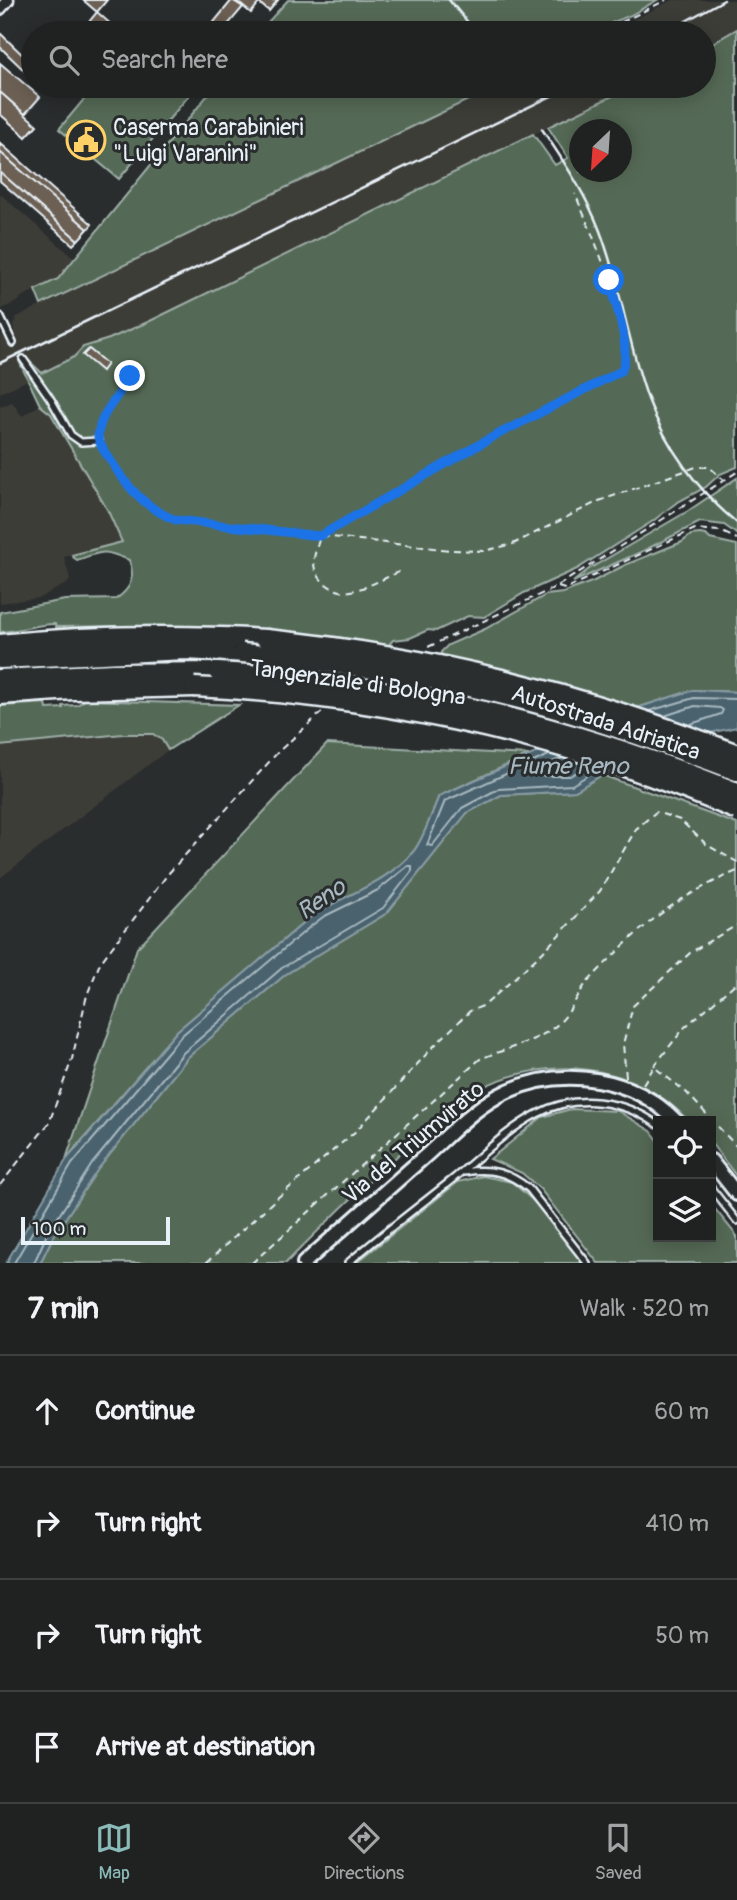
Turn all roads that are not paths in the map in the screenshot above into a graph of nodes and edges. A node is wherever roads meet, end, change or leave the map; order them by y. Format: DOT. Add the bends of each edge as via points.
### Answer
graph roads {
  1 [pos="8,0"];
  2 [pos="0,9"];
  3 [pos="0,316"];
  4 [pos="13,343"];
  5 [pos="23,359"];
  6 [pos="99,441"];
  7 [pos="0,644"];
  8 [pos="0,659"];
  9 [pos="0,679"];
  10 [pos="0,695"];
  11 [pos="737,754"];
  12 [pos="737,771"];
  13 [pos="737,792"];
  14 [pos="737,810"];
  15 [pos="670,1116"];
  16 [pos="653,1122"];
  17 [pos="716,1167"];
  18 [pos="461,1172"];
  19 [pos="716,1194"];
  20 [pos="737,1194"];
  21 [pos="737,1221"];
  22 [pos="303,1263"];
  23 [pos="348,1263"];
  24 [pos="587,1263"];
  1 -- 2 [label="street"];
  3 -- 4 [label="lane"];
  5 -- 6 [label="lane" via="71,435 81,442"];
  7 -- 11 [label="highway, Tangenziale di Bologna, bridge" via="213,636 375,652 488,674 610,708"];
  8 -- 12 [label="highway, Autostrada Adriatica, bridge" via="185,650 351,665 487,691 631,732"];
  9 -- 13 [label="highway, Autostrada Adriatica, bridge" via="218,672 327,681 497,712 607,744"];
  10 -- 14 [label="highway, Tangenziale di Bologna, bridge" via="194,687 360,702 473,723 583,753"];
  15 -- 22 [label="street, Via del Triumvirato" via="634,1088 558,1079 524,1085 475,1111"];
  16 -- 18 [label="lane" via="615,1104 564,1104 523,1122"];
  17 -- 20 [label="street"];
  18 -- 23 [label="lane"];
  18 -- 24 [label="lane" via="483,1169 518,1179"];
  19 -- 21 [label="lane"];
}
